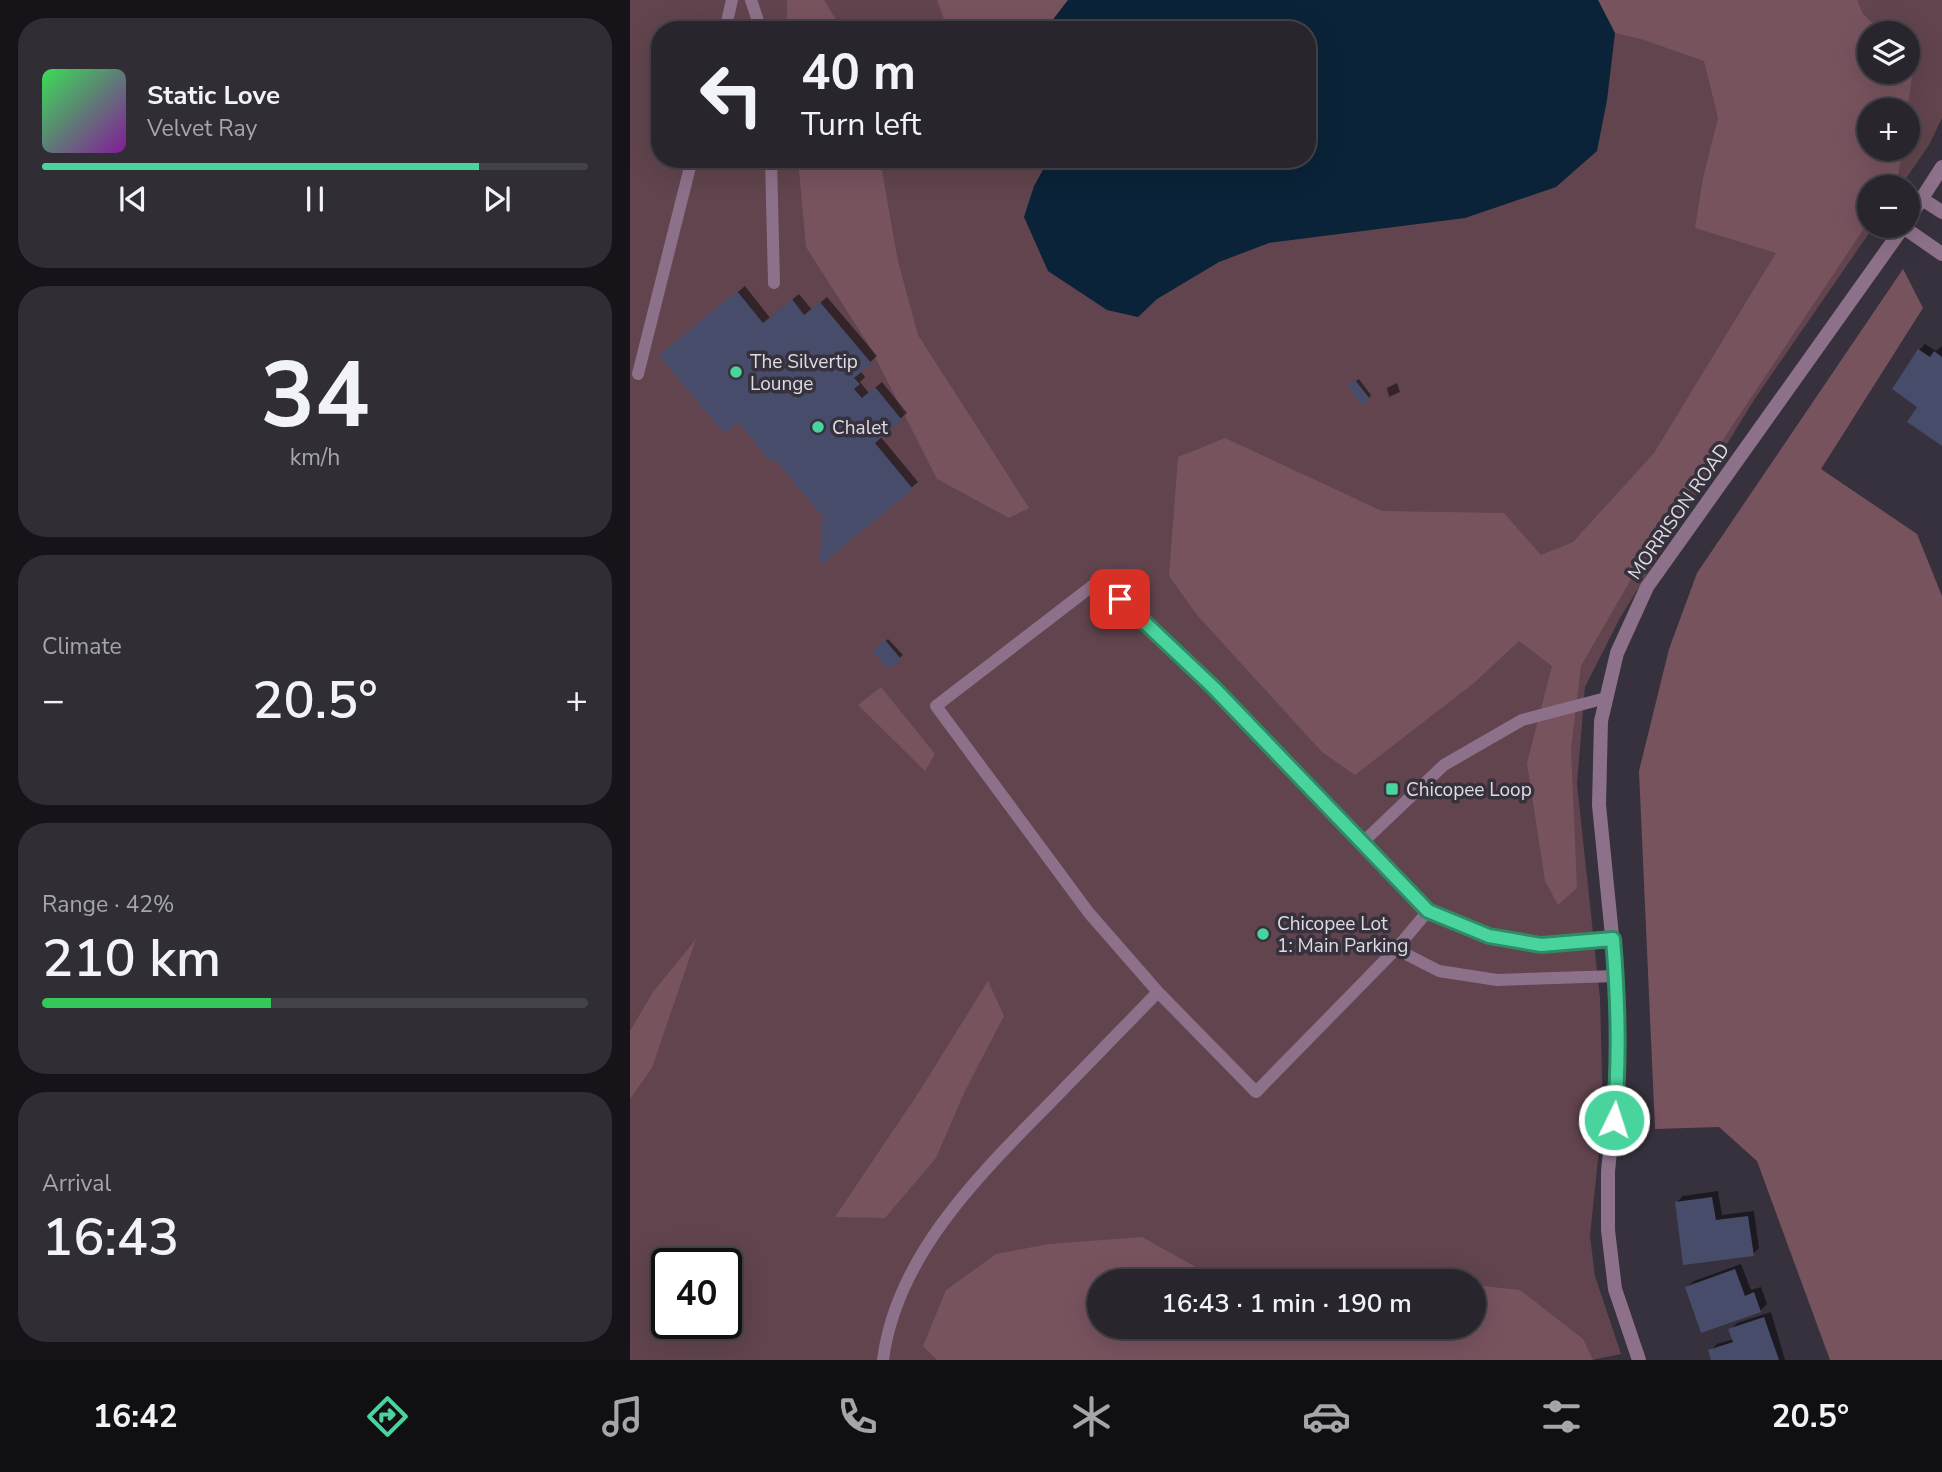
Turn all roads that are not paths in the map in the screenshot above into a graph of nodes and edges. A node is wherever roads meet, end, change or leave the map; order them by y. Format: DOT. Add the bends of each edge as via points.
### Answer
graph roads {
  1 [pos="732,0"];
  2 [pos="751,0"];
  3 [pos="726,21"];
  4 [pos="758,21"];
  5 [pos="1942,167"];
  6 [pos="690,168"];
  7 [pos="771,168"];
  8 [pos="1922,199"];
  9 [pos="1920,202"];
  10 [pos="1942,212"];
  11 [pos="1920,236"];
  12 [pos="1895,238"];
  13 [pos="1942,254"];
  14 [pos="774,284"];
  15 [pos="635,371"];
  16 [pos="1606,698"];
  17 [pos="1363,843"];
  18 [pos="1428,911"];
  19 [pos="1613,939"];
  20 [pos="1396,949"];
  21 [pos="1616,975"];
  22 [pos="1158,992"];
  23 [pos="883,1360"];
  24 [pos="1639,1360"];
  1 -- 3 [label="lane"];
  2 -- 4 [label="lane"];
  5 -- 8 [label="street, MORRISON ROAD"];
  6 -- 15 [label="lane"];
  7 -- 14 [label="lane"];
  8 -- 9 [label="street, MORRISON ROAD"];
  8 -- 10 [label="street"];
  11 -- 13 [label="street"];
  12 -- 16 [label="street, MORRISON ROAD" via="1647,587 1617,653"];
  16 -- 17 [label="lane" via="1521,720 1444,765"];
  16 -- 19 [label="street, MORRISON ROAD" via="1599,805"];
  17 -- 18 [label="lane"];
  17 -- 22 [label="lane" via="1214,688 1100,580 936,706 1089,913"];
  18 -- 19 [label="lane" via="1489,936 1541,945"];
  18 -- 20 [label="lane"];
  19 -- 21 [label="street, MORRISON ROAD"];
  20 -- 21 [label="lane" via="1439,971 1497,980"];
  20 -- 22 [label="lane" via="1256,1092"];
  21 -- 24 [label="street, MORRISON ROAD" via="1616,1094 1608,1230 1615,1289"];
  22 -- 23 [label="lane" via="991,1163 945,1217 906,1285"];
}
